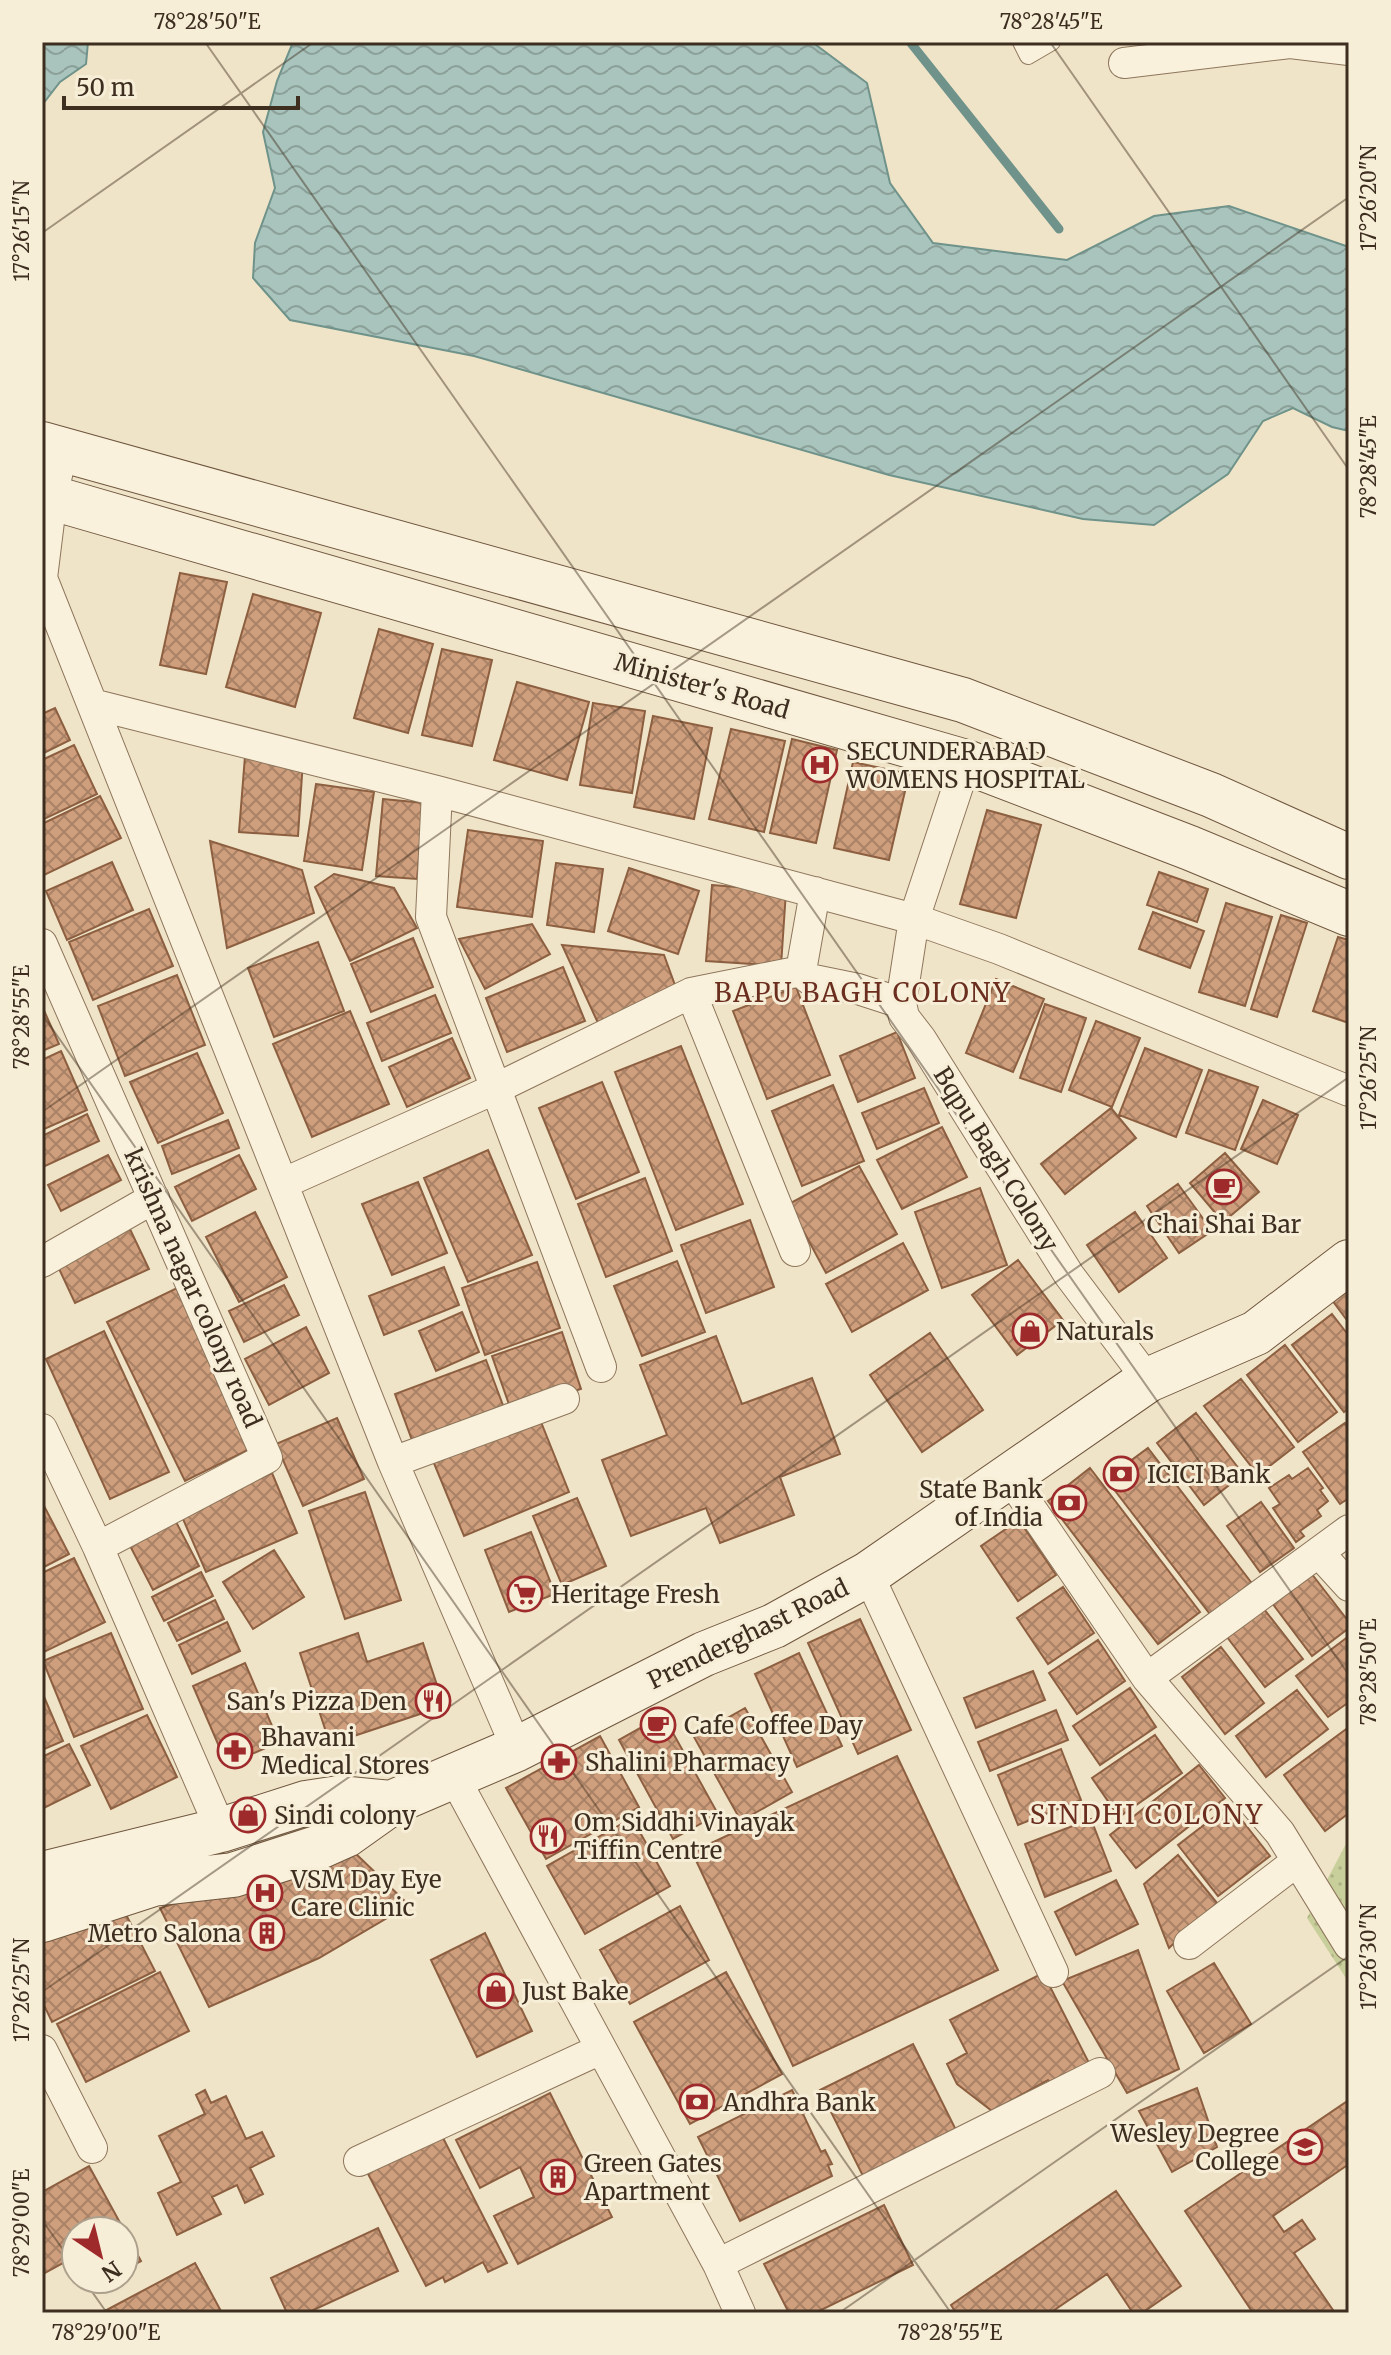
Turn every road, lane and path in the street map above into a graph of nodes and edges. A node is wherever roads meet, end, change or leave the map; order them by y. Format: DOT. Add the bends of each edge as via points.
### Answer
graph roads {
  1 [pos="1021,42"];
  2 [pos="1052,42"];
  3 [pos="1349,50"];
  4 [pos="1124,63"];
  5 [pos="53,447"];
  6 [pos="47,496"];
  7 [pos="54,642"];
  8 [pos="92,704"];
  9 [pos="966,762"];
  10 [pos="437,791"];
  11 [pos="1349,857"];
  12 [pos="815,892"];
  13 [pos="1349,914"];
  14 [pos="914,919"];
  15 [pos="43,948"];
  16 [pos="801,971"];
  17 [pos="691,993"];
  18 [pos="901,1003"];
  19 [pos="497,1088"];
  20 [pos="1349,1091"];
  21 [pos="284,1183"];
  22 [pos="154,1198"];
  23 [pos="1349,1230"];
  24 [pos="795,1251"];
  25 [pos="42,1262"];
  26 [pos="1349,1262"];
  27 [pos="1207,1352"];
  28 [pos="601,1367"];
  29 [pos="1148,1380"];
  30 [pos="564,1399"];
  31 [pos="42,1429"];
  32 [pos="393,1462"];
  33 [pos="1010,1478"];
  34 [pos="1349,1530"];
  35 [pos="98,1547"];
  36 [pos="1319,1553"];
  37 [pos="868,1574"];
  38 [pos="1349,1586"];
  39 [pos="1147,1678"];
  40 [pos="517,1749"];
  41 [pos="454,1777"];
  42 [pos="391,1803"];
  43 [pos="221,1830"];
  44 [pos="1296,1862"];
  45 [pos="42,1874"];
  46 [pos="42,1920"];
  47 [pos="1189,1944"];
  48 [pos="1349,1945"];
  49 [pos="1053,1972"];
  50 [pos="601,2049"];
  51 [pos="42,2050"];
  52 [pos="1100,2073"];
  53 [pos="92,2148"];
  54 [pos="359,2161"];
  55 [pos="718,2264"];
  56 [pos="740,2313"];
  1 -- 2 [label="lane" via="1028,56"];
  3 -- 4 [label="street" via="1290,43"];
  5 -- 6 [label="street"];
  5 -- 11 [label="main road" via="963,700 1211,795"];
  6 -- 7 [label="street" via="42,578"];
  6 -- 9 [label="main road, Minister's Road"];
  7 -- 8 [label="street"];
  8 -- 10 [label="street"];
  8 -- 21 [label="street"];
  9 -- 13 [label="main road, Minister's Road"];
  9 -- 14 [label="street"];
  10 -- 12 [label="street"];
  10 -- 19 [label="street" via="431,917"];
  12 -- 14 [label="street"];
  12 -- 16 [label="street"];
  14 -- 18 [label="street"];
  14 -- 20 [label="street"];
  15 -- 22 [label="street, krishna nagar colony road"];
  16 -- 17 [label="street"];
  16 -- 18 [label="street" via="809,979"];
  17 -- 19 [label="street"];
  17 -- 24 [label="street"];
  18 -- 29 [label="street, Bqpu Bagh Colony" via="904,1017 1069,1275"];
  19 -- 21 [label="street"];
  19 -- 28 [label="street"];
  21 -- 32 [label="street"];
  22 -- 25 [label="street"];
  22 -- 35 [label="street, krishna nagar colony road" via="267,1458"];
  23 -- 27 [label="main road, Prenderghast Road" via="1238,1315"];
  26 -- 27 [label="main road, Prenderghast Road" via="1256,1333"];
  27 -- 29 [label="main road, Prenderghast Road"];
  29 -- 33 [label="main road, Prenderghast Road"];
  30 -- 32 [label="street"];
  31 -- 35 [label="street"];
  32 -- 40 [label="street"];
  33 -- 37 [label="main road, Prenderghast Road"];
  33 -- 39 [label="street"];
  34 -- 36 [label="street"];
  35 -- 43 [label="street"];
  36 -- 38 [label="street"];
  36 -- 39 [label="street"];
  37 -- 40 [label="main road, Prenderghast Road" via="774,1626 704,1654"];
  37 -- 49 [label="street"];
  39 -- 44 [label="street" via="1280,1833"];
  40 -- 41 [label="main road, Prenderghast Road"];
  41 -- 42 [label="main road, Prenderghast Road"];
  41 -- 50 [label="street"];
  42 -- 43 [label="main road, Prenderghast Road" via="339,1798 306,1803"];
  42 -- 46 [label="main road, Prenderghast Road" via="317,1848 233,1875 153,1884"];
  43 -- 45 [label="main road, Prenderghast Road"];
  44 -- 47 [label="street"];
  44 -- 48 [label="street"];
  50 -- 54 [label="street"];
  50 -- 55 [label="street"];
  51 -- 53 [label="street"];
  52 -- 55 [label="street"];
  55 -- 56 [label="street"];
}
